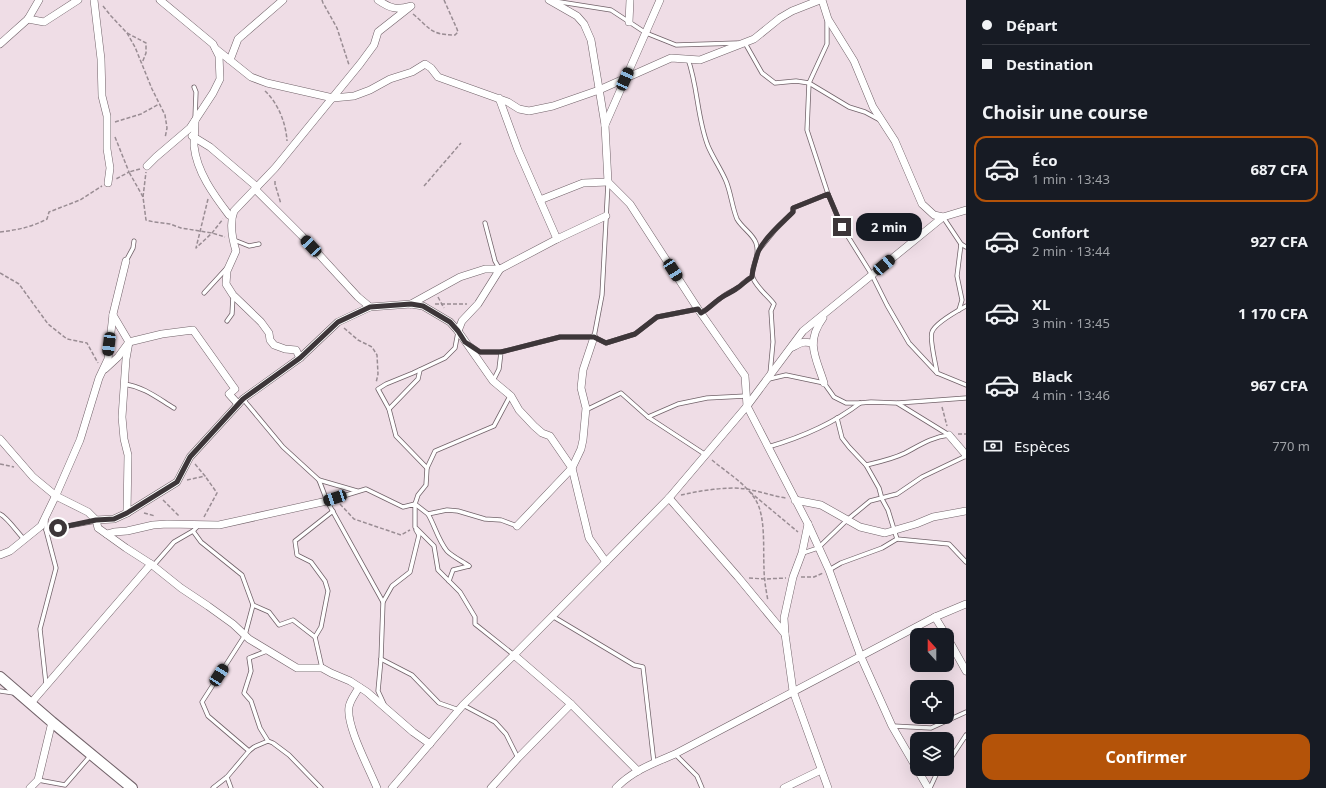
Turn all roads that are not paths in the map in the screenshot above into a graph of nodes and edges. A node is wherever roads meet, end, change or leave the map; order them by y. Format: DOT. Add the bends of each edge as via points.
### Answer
graph roads {
  1 [pos="39,0"];
  2 [pos="78,0"];
  3 [pos="94,0"];
  4 [pos="160,0"];
  5 [pos="283,0"];
  6 [pos="378,0"];
  7 [pos="550,0"];
  8 [pos="630,0"];
  9 [pos="660,0"];
  10 [pos="821,0"];
  11 [pos="28,19"];
  12 [pos="828,19"];
  13 [pos="629,22"];
  14 [pos="646,33"];
  15 [pos="745,43"];
  16 [pos="0,44"];
  17 [pos="216,49"];
  18 [pos="688,59"];
  19 [pos="230,60"];
  20 [pos="625,79"];
  21 [pos="809,83"];
  22 [pos="194,87"];
  23 [pos="599,90"];
  24 [pos="333,98"];
  25 [pos="499,98"];
  26 [pos="881,120"];
  27 [pos="195,121"];
  28 [pos="605,125"];
  29 [pos="182,134"];
  30 [pos="195,137"];
  31 [pos="147,166"];
  32 [pos="608,182"];
  33 [pos="108,183"];
  34 [pos="256,188"];
  35 [pos="828,194"];
  36 [pos="540,200"];
  37 [pos="966,210"];
  38 [pos="229,215"];
  39 [pos="606,216"];
  40 [pos="943,217"];
  41 [pos="485,223"];
  42 [pos="557,239"];
  43 [pos="233,240"];
  44 [pos="134,241"];
  45 [pos="259,244"];
  46 [pos="962,244"];
  47 [pos="966,247"];
  48 [pos="758,251"];
  49 [pos="126,261"];
  50 [pos="229,265"];
  51 [pos="500,269"];
  52 [pos="872,275"];
  53 [pos="752,277"];
  54 [pos="204,293"];
  55 [pos="233,295"];
  56 [pos="411,304"];
  57 [pos="966,306"];
  58 [pos="370,307"];
  59 [pos="959,310"];
  60 [pos="700,311"];
  61 [pos="827,311"];
  62 [pos="113,314"];
  63 [pos="227,321"];
  64 [pos="458,331"];
  65 [pos="594,337"];
  66 [pos="129,342"];
  67 [pos="465,342"];
  68 [pos="813,344"];
  69 [pos="790,348"];
  70 [pos="501,352"];
  71 [pos="300,358"];
  72 [pos="420,370"];
  73 [pos="102,372"];
  74 [pos="937,373"];
  75 [pos="768,377"];
  76 [pos="493,381"];
  77 [pos="824,383"];
  78 [pos="124,384"];
  79 [pos="966,385"];
  80 [pos="510,396"];
  81 [pos="746,396"];
  82 [pos="966,398"];
  83 [pos="241,402"];
  84 [pos="860,403"];
  85 [pos="896,403"];
  86 [pos="747,406"];
  87 [pos="174,408"];
  88 [pos="389,409"];
  89 [pos="586,410"];
  90 [pos="648,417"];
  91 [pos="837,418"];
  92 [pos="949,434"];
  93 [pos="0,439"];
  94 [pos="768,447"];
  95 [pos="706,455"];
  96 [pos="966,456"];
  97 [pos="866,465"];
  98 [pos="427,468"];
  99 [pos="572,468"];
  100 [pos="319,480"];
  101 [pos="358,491"];
  102 [pos="56,496"];
  103 [pos="670,498"];
  104 [pos="882,499"];
  105 [pos="795,500"];
  106 [pos="326,501"];
  107 [pos="415,504"];
  108 [pos="333,511"];
  109 [pos="966,511"];
  110 [pos="129,512"];
  111 [pos="0,514"];
  112 [pos="428,514"];
  113 [pos="46,515"];
  114 [pos="96,520"];
  115 [pos="847,520"];
  116 [pos="200,524"];
  117 [pos="808,524"];
  118 [pos="516,526"];
  119 [pos="415,527"];
  120 [pos="46,530"];
  121 [pos="895,530"];
  122 [pos="193,531"];
  123 [pos="107,534"];
  124 [pos="24,539"];
  125 [pos="897,539"];
  126 [pos="818,548"];
  127 [pos="802,553"];
  128 [pos="0,555"];
  129 [pos="606,562"];
  130 [pos="966,562"];
  131 [pos="152,565"];
  132 [pos="828,570"];
  133 [pos="449,581"];
  134 [pos="383,602"];
  135 [pos="966,604"];
  136 [pos="252,605"];
  137 [pos="552,616"];
  138 [pos="936,617"];
  139 [pos="942,628"];
  140 [pos="785,634"];
  141 [pos="244,635"];
  142 [pos="315,637"];
  143 [pos="267,650"];
  144 [pos="954,650"];
  145 [pos="514,655"];
  146 [pos="861,657"];
  147 [pos="381,659"];
  148 [pos="322,668"];
  149 [pos="966,671"];
  150 [pos="0,677"];
  151 [pos="46,685"];
  152 [pos="359,687"];
  153 [pos="0,691"];
  154 [pos="793,691"];
  155 [pos="19,693"];
  156 [pos="31,703"];
  157 [pos="571,704"];
  158 [pos="461,707"];
  159 [pos="386,709"];
  160 [pos="966,712"];
  161 [pos="52,722"];
  162 [pos="892,726"];
  163 [pos="966,735"];
  164 [pos="268,741"];
  165 [pos="430,744"];
  166 [pos="249,751"];
  167 [pos="954,753"];
  168 [pos="92,754"];
  169 [pos="675,754"];
  170 [pos="910,757"];
  171 [pos="518,758"];
  172 [pos="654,763"];
  173 [pos="821,770"];
  174 [pos="638,771"];
  175 [pos="921,776"];
  176 [pos="936,776"];
  177 [pos="227,778"];
  178 [pos="38,780"];
  179 [pos="63,786"];
  180 [pos="30,788"];
  181 [pos="132,788"];
  182 [pos="213,788"];
  183 [pos="231,788"];
  184 [pos="321,788"];
  185 [pos="377,788"];
  186 [pos="392,788"];
  187 [pos="491,788"];
  188 [pos="616,788"];
  189 [pos="702,788"];
  190 [pos="784,788"];
  191 [pos="828,788"];
  192 [pos="929,788"];
  1 -- 11 [label="street"];
  2 -- 11 [label="street" via="44,22"];
  3 -- 33 [label="street" via="110,168"];
  4 -- 17 [label="street" via="201,33"];
  5 -- 19 [label="street" via="238,40"];
  6 -- 24 [label="street" via="399,9 411,6 378,32 374,45"];
  7 -- 13 [label="lane" via="611,10"];
  7 -- 23 [label="street" via="577,16 584,24 591,40"];
  8 -- 13 [label="street"];
  9 -- 14 [label="street"];
  10 -- 12 [label="street"];
  10 -- 15 [label="street" via="792,11"];
  11 -- 16 [label="street"];
  12 -- 21 [label="lane" via="827,44"];
  12 -- 26 [label="street" via="854,60 872,107"];
  13 -- 14 [label="lane"];
  14 -- 15 [label="lane" via="676,45"];
  14 -- 20 [label="street"];
  15 -- 18 [label="street" via="700,60"];
  15 -- 21 [label="lane" via="762,73 775,82"];
  17 -- 19 [label="street"];
  17 -- 27 [label="street" via="219,56 220,79"];
  18 -- 20 [label="street" via="671,58"];
  18 -- 48 [label="lane" via="708,146 727,182 738,220 756,241"];
  19 -- 24 [label="street" via="250,77"];
  20 -- 23 [label="street"];
  20 -- 28 [label="street"];
  21 -- 26 [label="lane" via="849,107"];
  21 -- 35 [label="lane" via="807,130"];
  22 -- 27 [label="lane"];
  23 -- 25 [label="street" via="553,106 529,111 519,109"];
  23 -- 28 [label="street"];
  24 -- 25 [label="street" via="354,96 425,64 438,77"];
  24 -- 34 [label="street"];
  25 -- 36 [label="street"];
  26 -- 40 [label="street" via="895,140 922,204 934,215"];
  27 -- 29 [label="street"];
  27 -- 30 [label="street"];
  28 -- 32 [label="street"];
  29 -- 30 [label="street"];
  29 -- 31 [label="street"];
  30 -- 34 [label="street" via="236,168"];
  30 -- 38 [label="street" via="197,161 211,191"];
  32 -- 36 [label="street" via="583,183"];
  32 -- 39 [label="lane"];
  32 -- 60 [label="street" via="630,204"];
  34 -- 43 [label="street" via="234,211 231,218"];
  34 -- 58 [label="street"];
  35 -- 48 [label="lane" via="793,208 793,212"];
  35 -- 52 [label="lane" via="842,227"];
  36 -- 42 [label="street"];
  37 -- 40 [label="street"];
  39 -- 42 [label="street"];
  39 -- 65 [label="lane" via="602,295"];
  40 -- 46 [label="lane"];
  40 -- 52 [label="street"];
  41 -- 51 [label="lane" via="495,261"];
  42 -- 51 [label="street"];
  43 -- 45 [label="lane" via="249,246"];
  43 -- 50 [label="street" via="236,251"];
  44 -- 49 [label="lane"];
  46 -- 47 [label="lane"];
  46 -- 59 [label="lane" via="957,276 962,300"];
  48 -- 53 [label="lane"];
  49 -- 62 [label="street"];
  50 -- 54 [label="lane"];
  50 -- 55 [label="street" via="226,284"];
  51 -- 56 [label="street" via="485,269 460,277"];
  51 -- 64 [label="street" via="478,304 462,321"];
  52 -- 61 [label="street"];
  52 -- 74 [label="lane" via="886,305 909,343"];
  53 -- 60 [label="lane" via="727,293 709,309"];
  53 -- 75 [label="lane" via="774,304"];
  55 -- 63 [label="lane" via="232,314"];
  55 -- 71 [label="street" via="261,322 274,345 296,350"];
  56 -- 58 [label="street"];
  56 -- 64 [label="street" via="423,306 450,322"];
  57 -- 59 [label="lane"];
  58 -- 71 [label="street" via="338,322"];
  59 -- 74 [label="lane" via="938,324 932,332"];
  60 -- 65 [label="lane" via="657,317 635,334 606,343"];
  60 -- 81 [label="street" via="745,376"];
  61 -- 68 [label="street" via="817,327"];
  61 -- 69 [label="street" via="803,331"];
  62 -- 66 [label="street"];
  62 -- 73 [label="street" via="108,359"];
  64 -- 67 [label="street"];
  64 -- 72 [label="lane" via="455,348 445,358"];
  65 -- 70 [label="lane" via="560,337"];
  65 -- 89 [label="street" via="583,370 582,388"];
  66 -- 73 [label="street"];
  66 -- 78 [label="street"];
  66 -- 83 [label="street" via="193,330 235,389 229,394"];
  67 -- 70 [label="lane" via="480,352"];
  67 -- 76 [label="street"];
  68 -- 69 [label="street" via="802,342"];
  68 -- 77 [label="street"];
  69 -- 75 [label="street"];
  70 -- 76 [label="lane" via="499,369"];
  71 -- 83 [label="street"];
  72 -- 88 [label="lane" via="418,379"];
  72 -- 88 [label="lane" via="378,389"];
  73 -- 102 [label="street" via="80,440"];
  74 -- 79 [label="lane"];
  75 -- 77 [label="lane" via="786,375"];
  75 -- 86 [label="street"];
  76 -- 80 [label="street"];
  77 -- 84 [label="lane" via="834,397 846,403"];
  78 -- 87 [label="lane" via="146,390"];
  78 -- 110 [label="street" via="122,417 128,455"];
  80 -- 98 [label="lane" via="494,426 435,451"];
  80 -- 99 [label="street" via="534,426 550,436"];
  81 -- 86 [label="street"];
  81 -- 90 [label="lane" via="707,398 678,404"];
  82 -- 85 [label="lane"];
  83 -- 100 [label="lane" via="283,448"];
  83 -- 110 [label="street" via="190,457 177,482"];
  84 -- 85 [label="lane"];
  84 -- 91 [label="lane"];
  85 -- 92 [label="lane"];
  86 -- 94 [label="street"];
  86 -- 95 [label="street"];
  88 -- 98 [label="lane" via="396,436"];
  89 -- 90 [label="lane" via="621,393"];
  89 -- 99 [label="street" via="584,440"];
  90 -- 95 [label="lane"];
  91 -- 94 [label="lane" via="792,440"];
  91 -- 97 [label="lane" via="842,438"];
  92 -- 96 [label="street"];
  92 -- 97 [label="lane" via="931,439 904,454"];
  93 -- 102 [label="street" via="32,477"];
  94 -- 105 [label="street"];
  95 -- 103 [label="street"];
  96 -- 104 [label="lane" via="922,477 897,494"];
  97 -- 104 [label="lane"];
  98 -- 107 [label="lane" via="426,485"];
  99 -- 118 [label="street"];
  99 -- 129 [label="street" via="590,538"];
  100 -- 101 [label="lane"];
  100 -- 106 [label="lane"];
  101 -- 106 [label="lane"];
  101 -- 107 [label="lane" via="366,489 403,507"];
  102 -- 113 [label="street"];
  102 -- 114 [label="street" via="88,512"];
  103 -- 129 [label="street"];
  103 -- 140 [label="street"];
  104 -- 115 [label="lane" via="870,501"];
  104 -- 121 [label="lane"];
  105 -- 115 [label="street" via="821,505"];
  105 -- 117 [label="street"];
  106 -- 108 [label="lane"];
  106 -- 116 [label="street" via="219,525"];
  107 -- 112 [label="lane"];
  107 -- 119 [label="lane"];
  108 -- 134 [label="lane"];
  108 -- 142 [label="lane" via="295,541 297,554 311,562 325,581 328,591 321,627"];
  109 -- 121 [label="street" via="933,517"];
  110 -- 114 [label="street" via="114,519"];
  111 -- 124 [label="lane" via="5,516"];
  112 -- 118 [label="lane" via="447,510 458,511 485,519 501,520"];
  112 -- 133 [label="lane" via="448,552 469,566 453,570"];
  113 -- 120 [label="lane"];
  113 -- 124 [label="street" via="41,526"];
  114 -- 120 [label="lane"];
  114 -- 123 [label="street" via="98,528"];
  115 -- 121 [label="street" via="860,527 885,533"];
  115 -- 126 [label="lane"];
  116 -- 122 [label="lane"];
  116 -- 123 [label="street" via="153,525"];
  117 -- 126 [label="street"];
  117 -- 127 [label="street"];
  119 -- 133 [label="lane" via="434,546 438,570"];
  119 -- 134 [label="lane" via="418,535 410,572 392,586"];
  120 -- 151 [label="lane" via="56,568 40,629"];
  121 -- 125 [label="lane"];
  122 -- 131 [label="lane" via="174,542"];
  122 -- 136 [label="lane" via="201,542 242,575"];
  123 -- 131 [label="street"];
  124 -- 128 [label="street" via="10,551"];
  125 -- 130 [label="lane" via="949,544"];
  125 -- 132 [label="lane" via="882,548"];
  126 -- 127 [label="lane"];
  126 -- 132 [label="street"];
  127 -- 140 [label="street" via="793,577 784,618"];
  129 -- 137 [label="street"];
  131 -- 141 [label="street" via="233,624"];
  131 -- 151 [label="street"];
  132 -- 146 [label="street"];
  133 -- 145 [label="lane" via="460,592 475,617 475,624"];
  134 -- 147 [label="lane"];
  135 -- 138 [label="street"];
  136 -- 141 [label="lane"];
  136 -- 142 [label="lane" via="269,612 279,625 293,620"];
  137 -- 145 [label="street"];
  137 -- 172 [label="lane" via="634,665 643,667"];
  138 -- 139 [label="street"];
  138 -- 146 [label="street"];
  140 -- 154 [label="street"];
  141 -- 143 [label="street"];
  141 -- 166 [label="lane" via="202,702 208,716"];
  142 -- 148 [label="lane"];
  143 -- 148 [label="street" via="297,668"];
  143 -- 164 [label="lane" via="249,658 251,671 244,693 251,701 260,728"];
  144 -- 149 [label="street"];
  145 -- 157 [label="street"];
  145 -- 158 [label="street"];
  146 -- 154 [label="street"];
  146 -- 162 [label="street"];
  147 -- 158 [label="lane" via="412,675 439,703"];
  147 -- 159 [label="lane" via="378,691"];
  148 -- 152 [label="street"];
  150 -- 155 [label="main road"];
  151 -- 156 [label="street"];
  152 -- 159 [label="street"];
  152 -- 185 [label="street" via="350,705 349,715"];
  153 -- 155 [label="lane"];
  154 -- 169 [label="street"];
  154 -- 173 [label="street"];
  155 -- 156 [label="main road"];
  156 -- 161 [label="main road"];
  157 -- 171 [label="street"];
  157 -- 174 [label="street"];
  158 -- 165 [label="street"];
  158 -- 171 [label="lane" via="495,722 506,734"];
  159 -- 165 [label="street"];
  160 -- 162 [label="lane" via="931,728"];
  161 -- 168 [label="main road"];
  161 -- 178 [label="street"];
  162 -- 170 [label="street"];
  163 -- 167 [label="lane"];
  164 -- 166 [label="lane" via="254,746"];
  164 -- 184 [label="lane" via="289,755"];
  165 -- 186 [label="street"];
  166 -- 177 [label="lane"];
  168 -- 179 [label="lane"];
  168 -- 181 [label="main road"];
  169 -- 172 [label="street"];
  169 -- 189 [label="lane" via="697,776"];
  171 -- 187 [label="street"];
  172 -- 174 [label="street"];
  173 -- 190 [label="street"];
  173 -- 191 [label="street"];
  174 -- 188 [label="street"];
  175 -- 192 [label="street"];
  176 -- 192 [label="lane"];
  177 -- 182 [label="lane"];
  177 -- 183 [label="lane"];
  178 -- 179 [label="lane"];
  178 -- 180 [label="street"];
}
